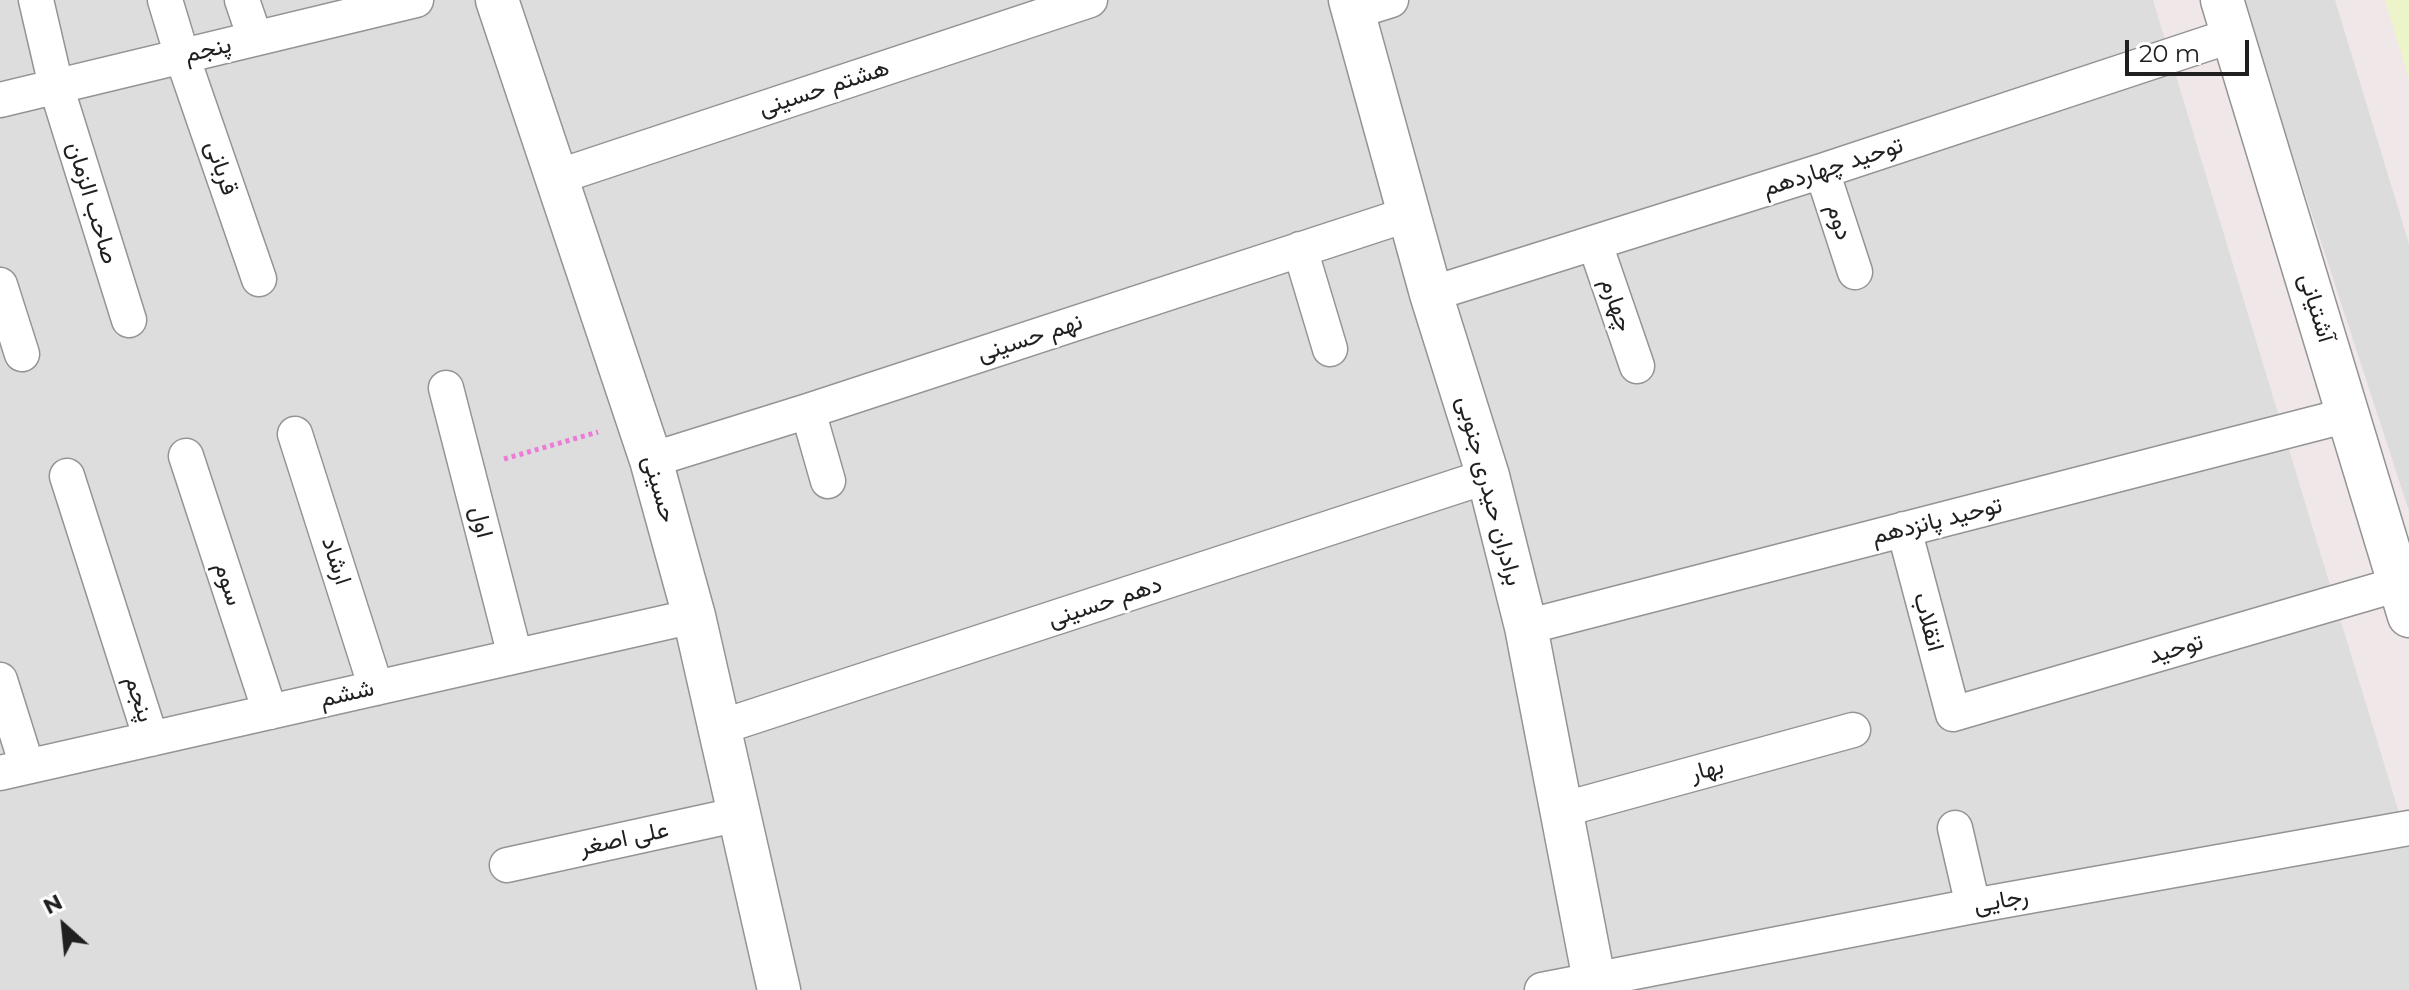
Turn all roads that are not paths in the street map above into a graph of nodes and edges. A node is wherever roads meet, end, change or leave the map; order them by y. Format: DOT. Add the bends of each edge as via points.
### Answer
graph roads {
  1 [pos="36,0"];
  2 [pos="165,0"];
  3 [pos="242,0"];
  4 [pos="416,0"];
  5 [pos="497,0"];
  6 [pos="1090,0"];
  7 [pos="1365,4"];
  8 [pos="2227,18"];
  9 [pos="255,38"];
  10 [pos="182,56"];
  11 [pos="56,86"];
  12 [pos="0,100"];
  13 [pos="1822,171"];
  14 [pos="557,177"];
  15 [pos="1409,214"];
  16 [pos="1595,244"];
  17 [pos="1300,249"];
  18 [pos="1855,272"];
  19 [pos="259,279"];
  20 [pos="0,285"];
  21 [pos="1431,294"];
  22 [pos="129,320"];
  23 [pos="1330,349"];
  24 [pos="22,354"];
  25 [pos="1637,366"];
  26 [pos="446,388"];
  27 [pos="808,411"];
  28 [pos="2348,415"];
  29 [pos="295,434"];
  30 [pos="186,456"];
  31 [pos="651,460"];
  32 [pos="67,476"];
  33 [pos="1488,476"];
  34 [pos="828,481"];
  35 [pos="1904,529"];
  36 [pos="2404,600"];
  37 [pos="694,616"];
  38 [pos="1526,627"];
  39 [pos="515,656"];
  40 [pos="0,680"];
  41 [pos="376,688"];
  42 [pos="270,712"];
  43 [pos="1953,714"];
  44 [pos="721,727"];
  45 [pos="1853,730"];
  46 [pos="151,739"];
  47 [pos="13,770"];
  48 [pos="1561,810"];
  49 [pos="740,814"];
  50 [pos="1955,828"];
  51 [pos="2409,828"];
  52 [pos="507,865"];
  53 [pos="1973,906"];
  54 [pos="1596,986"];
  55 [pos="779,990"];
  56 [pos="1542,990"];
  1 -- 11 [label="street, صاحب الزمان"];
  2 -- 10 [label="street, قربانی"];
  3 -- 9 [label="street"];
  4 -- 9 [label="street, پنجم"];
  5 -- 14 [label="street, حسینی"];
  6 -- 14 [label="street, هشتم حسینی"];
  7 -- 15 [label="street, برادران حیدری جنوبی"];
  8 -- 13 [label="street, توحید چهاردهم"];
  8 -- 28 [label="street, آشتیانی"];
  9 -- 10 [label="street, پنجم"];
  10 -- 11 [label="street, پنجم"];
  10 -- 19 [label="street, قربانی"];
  11 -- 12 [label="street, پنجم"];
  11 -- 22 [label="street, صاحب الزمان"];
  13 -- 16 [label="street, توحید چهاردهم"];
  13 -- 18 [label="street, دوم"];
  14 -- 31 [label="street, حسینی"];
  15 -- 17 [label="street, نهم حسینی"];
  15 -- 21 [label="street, برادران حیدری جنوبی"];
  16 -- 21 [label="street, توحید چهاردهم"];
  16 -- 25 [label="street, چهارم"];
  17 -- 23 [label="street"];
  17 -- 27 [label="street, نهم حسینی"];
  20 -- 24 [label="street"];
  21 -- 33 [label="street, برادران حیدری جنوبی"];
  26 -- 39 [label="street, اول"];
  27 -- 31 [label="street, نهم حسینی"];
  27 -- 34 [label="street"];
  28 -- 35 [label="street, توحید پانزدهم"];
  28 -- 36 [label="street, آشتیانی"];
  29 -- 41 [label="street, ارشاد"];
  30 -- 42 [label="street, سوم"];
  31 -- 37 [label="street, حسینی"];
  32 -- 46 [label="street, پنجم"];
  33 -- 38 [label="street, برادران حیدری جنوبی"];
  33 -- 44 [label="street, دهم حسینی"];
  35 -- 38 [label="street, توحید پانزدهم"];
  35 -- 43 [label="street, انقلاب"];
  36 -- 43 [label="street, توحید"];
  37 -- 39 [label="street, ششم"];
  37 -- 44 [label="street, حسینی"];
  38 -- 48 [label="street, برادران حیدری جنوبی"];
  39 -- 41 [label="street, ششم"];
  40 -- 47 [label="street"];
  41 -- 42 [label="street, ششم"];
  42 -- 46 [label="street, ششم"];
  44 -- 49 [label="street, حسینی"];
  45 -- 48 [label="street, بهار"];
  46 -- 47 [label="street, ششم"];
  48 -- 54 [label="street, برادران حیدری جنوبی"];
  49 -- 52 [label="street, علی اصغر"];
  49 -- 55 [label="street, حسینی"];
  50 -- 53 [label="street"];
  51 -- 53 [label="street, رجایی"];
  53 -- 54 [label="street, رجایی"];
  54 -- 56 [label="street, رجایی"];
}
